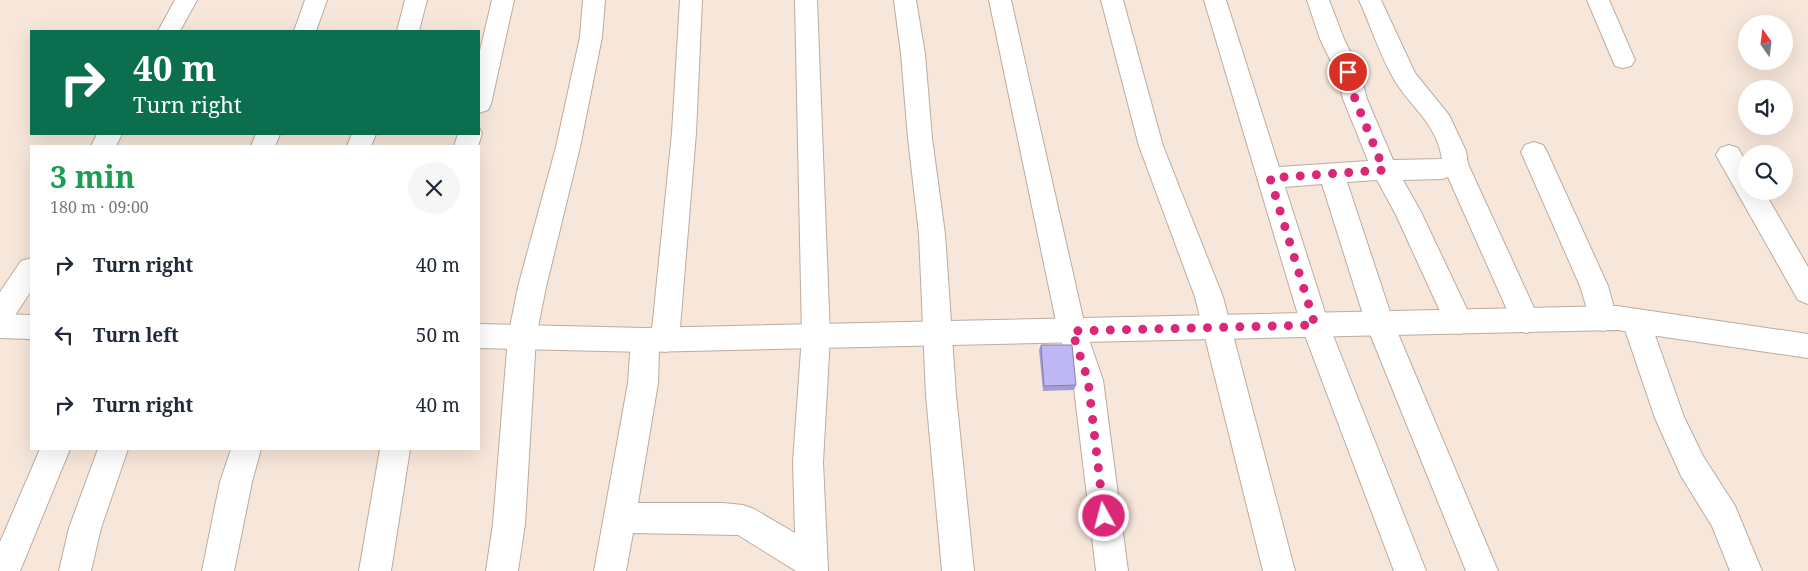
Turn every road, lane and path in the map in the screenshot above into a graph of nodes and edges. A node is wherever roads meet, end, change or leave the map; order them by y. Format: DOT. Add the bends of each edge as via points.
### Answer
graph roads {
  1 [pos="186,0"];
  2 [pos="316,0"];
  3 [pos="416,0"];
  4 [pos="503,0"];
  5 [pos="594,0"];
  6 [pos="691,0"];
  7 [pos="806,0"];
  8 [pos="905,0"];
  9 [pos="1000,0"];
  10 [pos="1112,0"];
  11 [pos="1215,0"];
  12 [pos="1318,0"];
  13 [pos="1370,0"];
  14 [pos="1598,0"];
  15 [pos="170,30"];
  16 [pos="305,30"];
  17 [pos="408,30"];
  18 [pos="1623,60"];
  19 [pos="480,100"];
  20 [pos="1534,152"];
  21 [pos="1729,155"];
  22 [pos="1455,164"];
  23 [pos="1384,170"];
  24 [pos="1738,170"];
  25 [pos="1331,174"];
  26 [pos="1270,178"];
  27 [pos="1756,200"];
  28 [pos="30,271"];
  29 [pos="1808,292"];
  30 [pos="0,316"];
  31 [pos="1603,319"];
  32 [pos="1526,320"];
  33 [pos="1636,321"];
  34 [pos="1459,322"];
  35 [pos="1380,324"];
  36 [pos="1315,325"];
  37 [pos="0,326"];
  38 [pos="30,326"];
  39 [pos="1216,328"];
  40 [pos="1072,331"];
  41 [pos="939,334"];
  42 [pos="480,336"];
  43 [pos="816,336"];
  44 [pos="522,338"];
  45 [pos="655,340"];
  46 [pos="1808,346"];
  47 [pos="55,450"];
  48 [pos="113,450"];
  49 [pos="246,450"];
  50 [pos="396,450"];
  51 [pos="620,518"];
  52 [pos="812,566"];
  53 [pos="4,571"];
  54 [pos="75,571"];
  55 [pos="218,571"];
  56 [pos="375,571"];
  57 [pos="502,571"];
  58 [pos="610,571"];
  59 [pos="958,571"];
  60 [pos="1112,571"];
  61 [pos="1279,571"];
  62 [pos="1410,571"];
  63 [pos="1482,571"];
  64 [pos="1746,571"];
  1 -- 15 [label="street"];
  2 -- 16 [label="street"];
  3 -- 17 [label="street"];
  4 -- 19 [label="street"];
  5 -- 44 [label="street" via="591,37 568,147"];
  6 -- 45 [label="street" via="684,133"];
  7 -- 43 [label="street"];
  8 -- 41 [label="street" via="932,234"];
  9 -- 40 [label="street"];
  10 -- 39 [label="street" via="1151,146 1209,297"];
  11 -- 26 [label="street"];
  12 -- 23 [label="street"];
  13 -- 22 [label="street" via="1405,77 1437,115 1453,151"];
  14 -- 18 [label="street"];
  20 -- 31 [label="street" via="1594,286"];
  21 -- 24 [label="street"];
  22 -- 23 [label="street" via="1442,169"];
  22 -- 32 [label="street"];
  23 -- 25 [label="street"];
  23 -- 34 [label="street" via="1408,212"];
  25 -- 26 [label="street"];
  25 -- 35 [label="street"];
  26 -- 36 [label="street"];
  27 -- 29 [label="street"];
  28 -- 30 [label="street"];
  31 -- 32 [label="street"];
  31 -- 33 [label="street"];
  32 -- 34 [label="street"];
  33 -- 46 [label="street"];
  33 -- 64 [label="street" via="1670,418 1692,466 1724,517"];
  34 -- 35 [label="street"];
  35 -- 36 [label="street"];
  35 -- 63 [label="street"];
  36 -- 39 [label="street"];
  36 -- 62 [label="street"];
  37 -- 38 [label="street"];
  39 -- 40 [label="street"];
  39 -- 61 [label="street"];
  40 -- 41 [label="street"];
  40 -- 60 [label="street" via="1088,380"];
  41 -- 43 [label="street"];
  41 -- 59 [label="street"];
  42 -- 44 [label="street"];
  43 -- 45 [label="street"];
  43 -- 52 [label="street" via="808,462"];
  44 -- 45 [label="street"];
  44 -- 57 [label="street" via="509,524"];
  45 -- 51 [label="street" via="643,383"];
  47 -- 53 [label="street"];
  48 -- 54 [label="street" via="85,528"];
  49 -- 55 [label="street"];
  50 -- 56 [label="street"];
  51 -- 52 [label="street" via="743,520"];
  51 -- 58 [label="street"];
}
